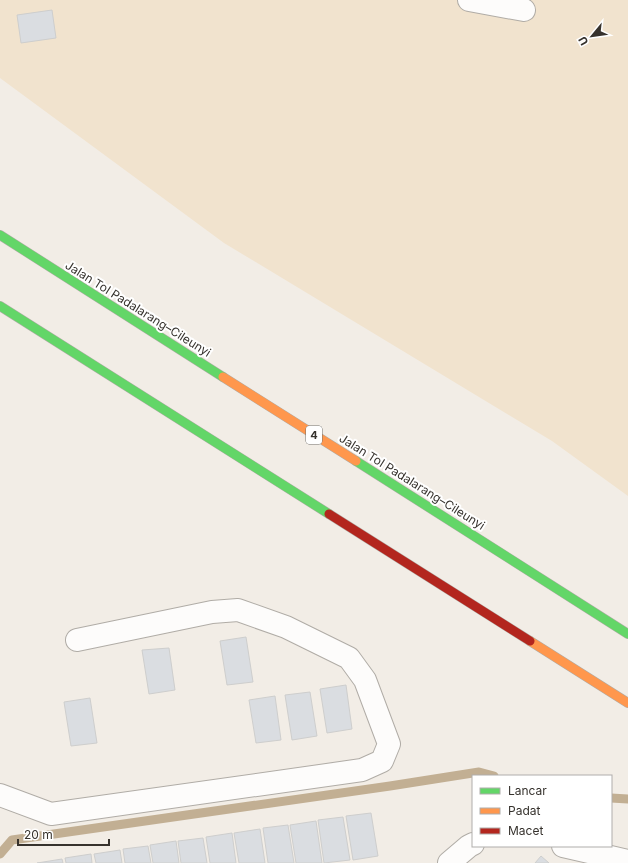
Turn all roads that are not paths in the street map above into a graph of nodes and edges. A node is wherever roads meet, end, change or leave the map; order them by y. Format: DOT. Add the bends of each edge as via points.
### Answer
graph roads {
  1 [pos="469,0"];
  2 [pos="524,10"];
  3 [pos="0,235"];
  4 [pos="0,306"];
  5 [pos="628,634"];
  6 [pos="77,640"];
  7 [pos="628,703"];
  8 [pos="2,795"];
  9 [pos="472,844"];
  10 [pos="566,847"];
  11 [pos="628,861"];
  12 [pos="449,863"];
  1 -- 2 [label="street"];
  3 -- 5 [label="highway, Jalan Tol Padalarang–Cileunyi / 4"];
  4 -- 7 [label="highway"];
  6 -- 8 [label="street" via="212,612 238,610 286,627 349,658 365,680 388,744 382,761 362,770 50,814"];
  9 -- 12 [label="street"];
  10 -- 11 [label="street"];
}
